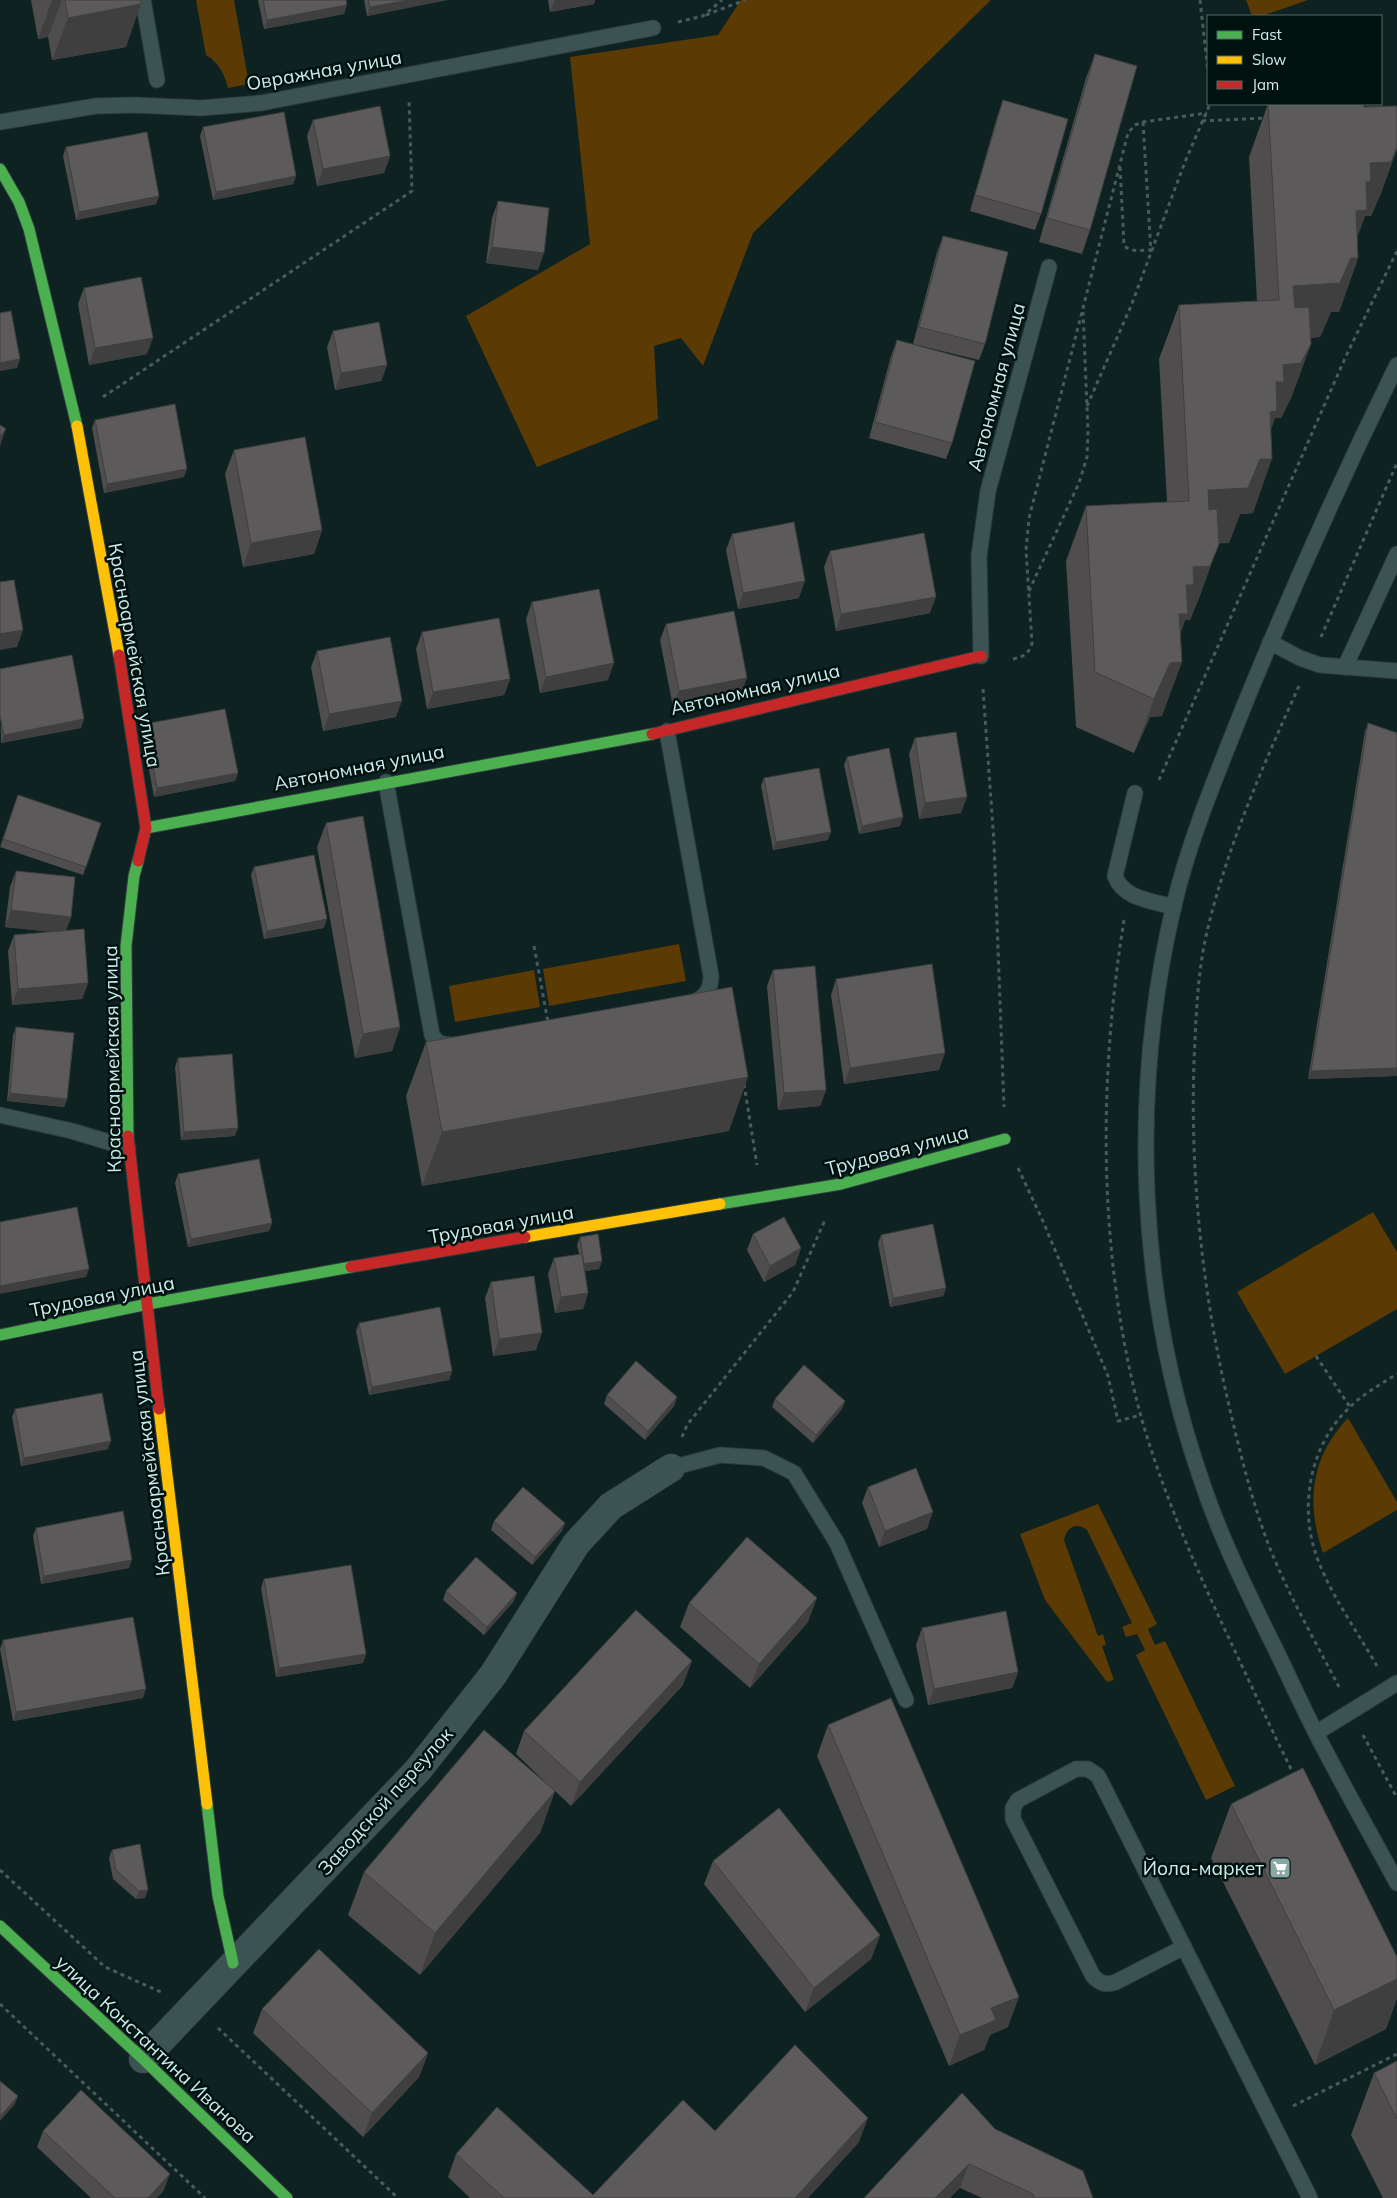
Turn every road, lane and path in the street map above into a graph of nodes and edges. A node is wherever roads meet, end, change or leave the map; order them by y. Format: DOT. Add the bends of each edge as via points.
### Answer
graph roads {
  1 [pos="143,0"];
  2 [pos="722,0"];
  3 [pos="745,0"];
  4 [pos="1200,0"];
  5 [pos="703,16"];
  6 [pos="653,28"];
  7 [pos="1207,62"];
  8 [pos="408,75"];
  9 [pos="157,80"];
  10 [pos="1210,105"];
  11 [pos="1207,113"];
  12 [pos="1270,119"];
  13 [pos="1201,121"];
  14 [pos="0,122"];
  15 [pos="1143,122"];
  16 [pos="1120,164"];
  17 [pos="0,168"];
  18 [pos="1151,250"];
  19 [pos="1150,255"];
  20 [pos="1049,267"];
  21 [pos="1083,308"];
  22 [pos="1397,365"];
  23 [pos="1087,406"];
  24 [pos="75,415"];
  25 [pos="1397,463"];
  26 [pos="1397,554"];
  27 [pos="1029,592"];
  28 [pos="1270,642"];
  29 [pos="981,661"];
  30 [pos="1310,662"];
  31 [pos="1345,667"];
  32 [pos="1397,671"];
  33 [pos="667,731"];
  34 [pos="386,782"];
  35 [pos="1135,793"];
  36 [pos="146,828"];
  37 [pos="1174,907"];
  38 [pos="534,946"];
  39 [pos="682,1004"];
  40 [pos="549,1028"];
  41 [pos="471,1042"];
  42 [pos="744,1082"];
  43 [pos="0,1115"];
  44 [pos="1005,1139"];
  45 [pos="753,1141"];
  46 [pos="128,1148"];
  47 [pos="841,1184"];
  48 [pos="148,1304"];
  49 [pos="0,1335"];
  50 [pos="1316,1356"];
  51 [pos="1397,1374"];
  52 [pos="1350,1406"];
  53 [pos="671,1468"];
  54 [pos="1393,1685"];
  55 [pos="906,1700"];
  56 [pos="1351,1711"];
  57 [pos="1316,1733"];
  58 [pos="1298,1782"];
  59 [pos="1397,1798"];
  60 [pos="1397,1884"];
  61 [pos="0,1926"];
  62 [pos="1184,1948"];
  63 [pos="233,1963"];
  64 [pos="0,2004"];
  65 [pos="1397,2054"];
  66 [pos="143,2059"];
  67 [pos="1270,2118"];
  68 [pos="205,2198"];
  69 [pos="287,2198"];
  70 [pos="1310,2198"];
  1 -- 9 [label="lane"];
  2 -- 5 [label="path"];
  3 -- 5 [label="path"];
  4 -- 7 [label="path"];
  5 -- 6 [label="path"];
  6 -- 8 [label="lane, Овражная улица"];
  8 -- 14 [label="lane, Овражная улица" via="247,105 200,108 127,104 96,106"];
  8 -- 24 [label="path" via="412,191"];
  10 -- 11 [label="path"];
  11 -- 13 [label="path"];
  11 -- 15 [label="path"];
  12 -- 13 [label="path"];
  13 -- 19 [label="path"];
  15 -- 16 [label="path" via="1128,133"];
  15 -- 18 [label="path"];
  16 -- 18 [label="path" via="1124,245 1133,250"];
  16 -- 21 [label="path"];
  17 -- 24 [label="street, Красноармейская улица" via="19,202 29,229"];
  18 -- 19 [label="path"];
  19 -- 23 [label="path"];
  20 -- 29 [label="lane, Автономная улица" via="988,491 979,556"];
  21 -- 23 [label="path"];
  21 -- 27 [label="path" via="1029,518 1026,550"];
  22 -- 28 [label="lane"];
  23 -- 27 [label="path" via="1085,468"];
  24 -- 36 [label="street, Красноармейская улица" via="114,626"];
  25 -- 30 [label="path"];
  26 -- 31 [label="lane"];
  27 -- 29 [label="path" via="1030,649 1019,658"];
  28 -- 30 [label="lane"];
  28 -- 37 [label="lane" via="1210,792"];
  29 -- 33 [label="street, Автономная улица"];
  29 -- 44 [label="path" via="994,842"];
  30 -- 31 [label="lane"];
  30 -- 56 [label="path" via="1246,805 1225,865 1205,939 1195,1027 1193,1099 1197,1206 1212,1323 1238,1445 1255,1505 1284,1579"];
  31 -- 32 [label="lane"];
  33 -- 34 [label="street, Автономная улица"];
  33 -- 39 [label="lane" via="711,976 708,992 700,999"];
  34 -- 36 [label="street, Автономная улица"];
  34 -- 41 [label="lane" via="432,1035 436,1042 444,1045"];
  35 -- 37 [label="lane" via="1115,876 1129,894"];
  36 -- 46 [label="street, Красноармейская улица" via="134,876 126,946"];
  37 -- 57 [label="lane" via="1155,1011 1147,1104 1149,1227 1156,1291 1171,1374 1202,1482 1246,1591"];
  38 -- 40 [label="path"];
  42 -- 45 [label="path"];
  43 -- 46 [label="lane"];
  44 -- 47 [label="street, Трудовая улица"];
  44 -- 58 [label="path" via="1108,1376 1118,1420 1141,1415 1193,1560"];
  46 -- 48 [label="street, Красноармейская улица"];
  47 -- 48 [label="street, Трудовая улица"];
  47 -- 53 [label="path" via="793,1292 687,1425"];
  48 -- 49 [label="street, Трудовая улица"];
  48 -- 63 [label="street, Красноармейская улица" via="218,1896"];
  50 -- 52 [label="path"];
  51 -- 52 [label="path"];
  52 -- 54 [label="path" via="1323,1444 1308,1498 1308,1519 1314,1548 1325,1576"];
  53 -- 55 [label="lane" via="720,1455 764,1458 794,1473 837,1543"];
  53 -- 63 [label="street, Заводской переулок" via="611,1506 576,1544 493,1675 418,1770"];
  54 -- 56 [label="lane"];
  56 -- 57 [label="lane"];
  56 -- 59 [label="path"];
  57 -- 60 [label="lane"];
  61 -- 66 [label="street, улица Константина Иванова"];
  62 -- 62 [label="lane" via="1098,1776 1088,1769 1076,1769 1018,1800 1013,1808 1013,1819 1097,1981 1116,1982"];
  62 -- 67 [label="lane"];
  63 -- 66 [label="street, Заводской переулок"];
  64 -- 68 [label="path"];
  65 -- 67 [label="path"];
  66 -- 69 [label="street, улица Константина Иванова"];
  67 -- 70 [label="lane"];
}
